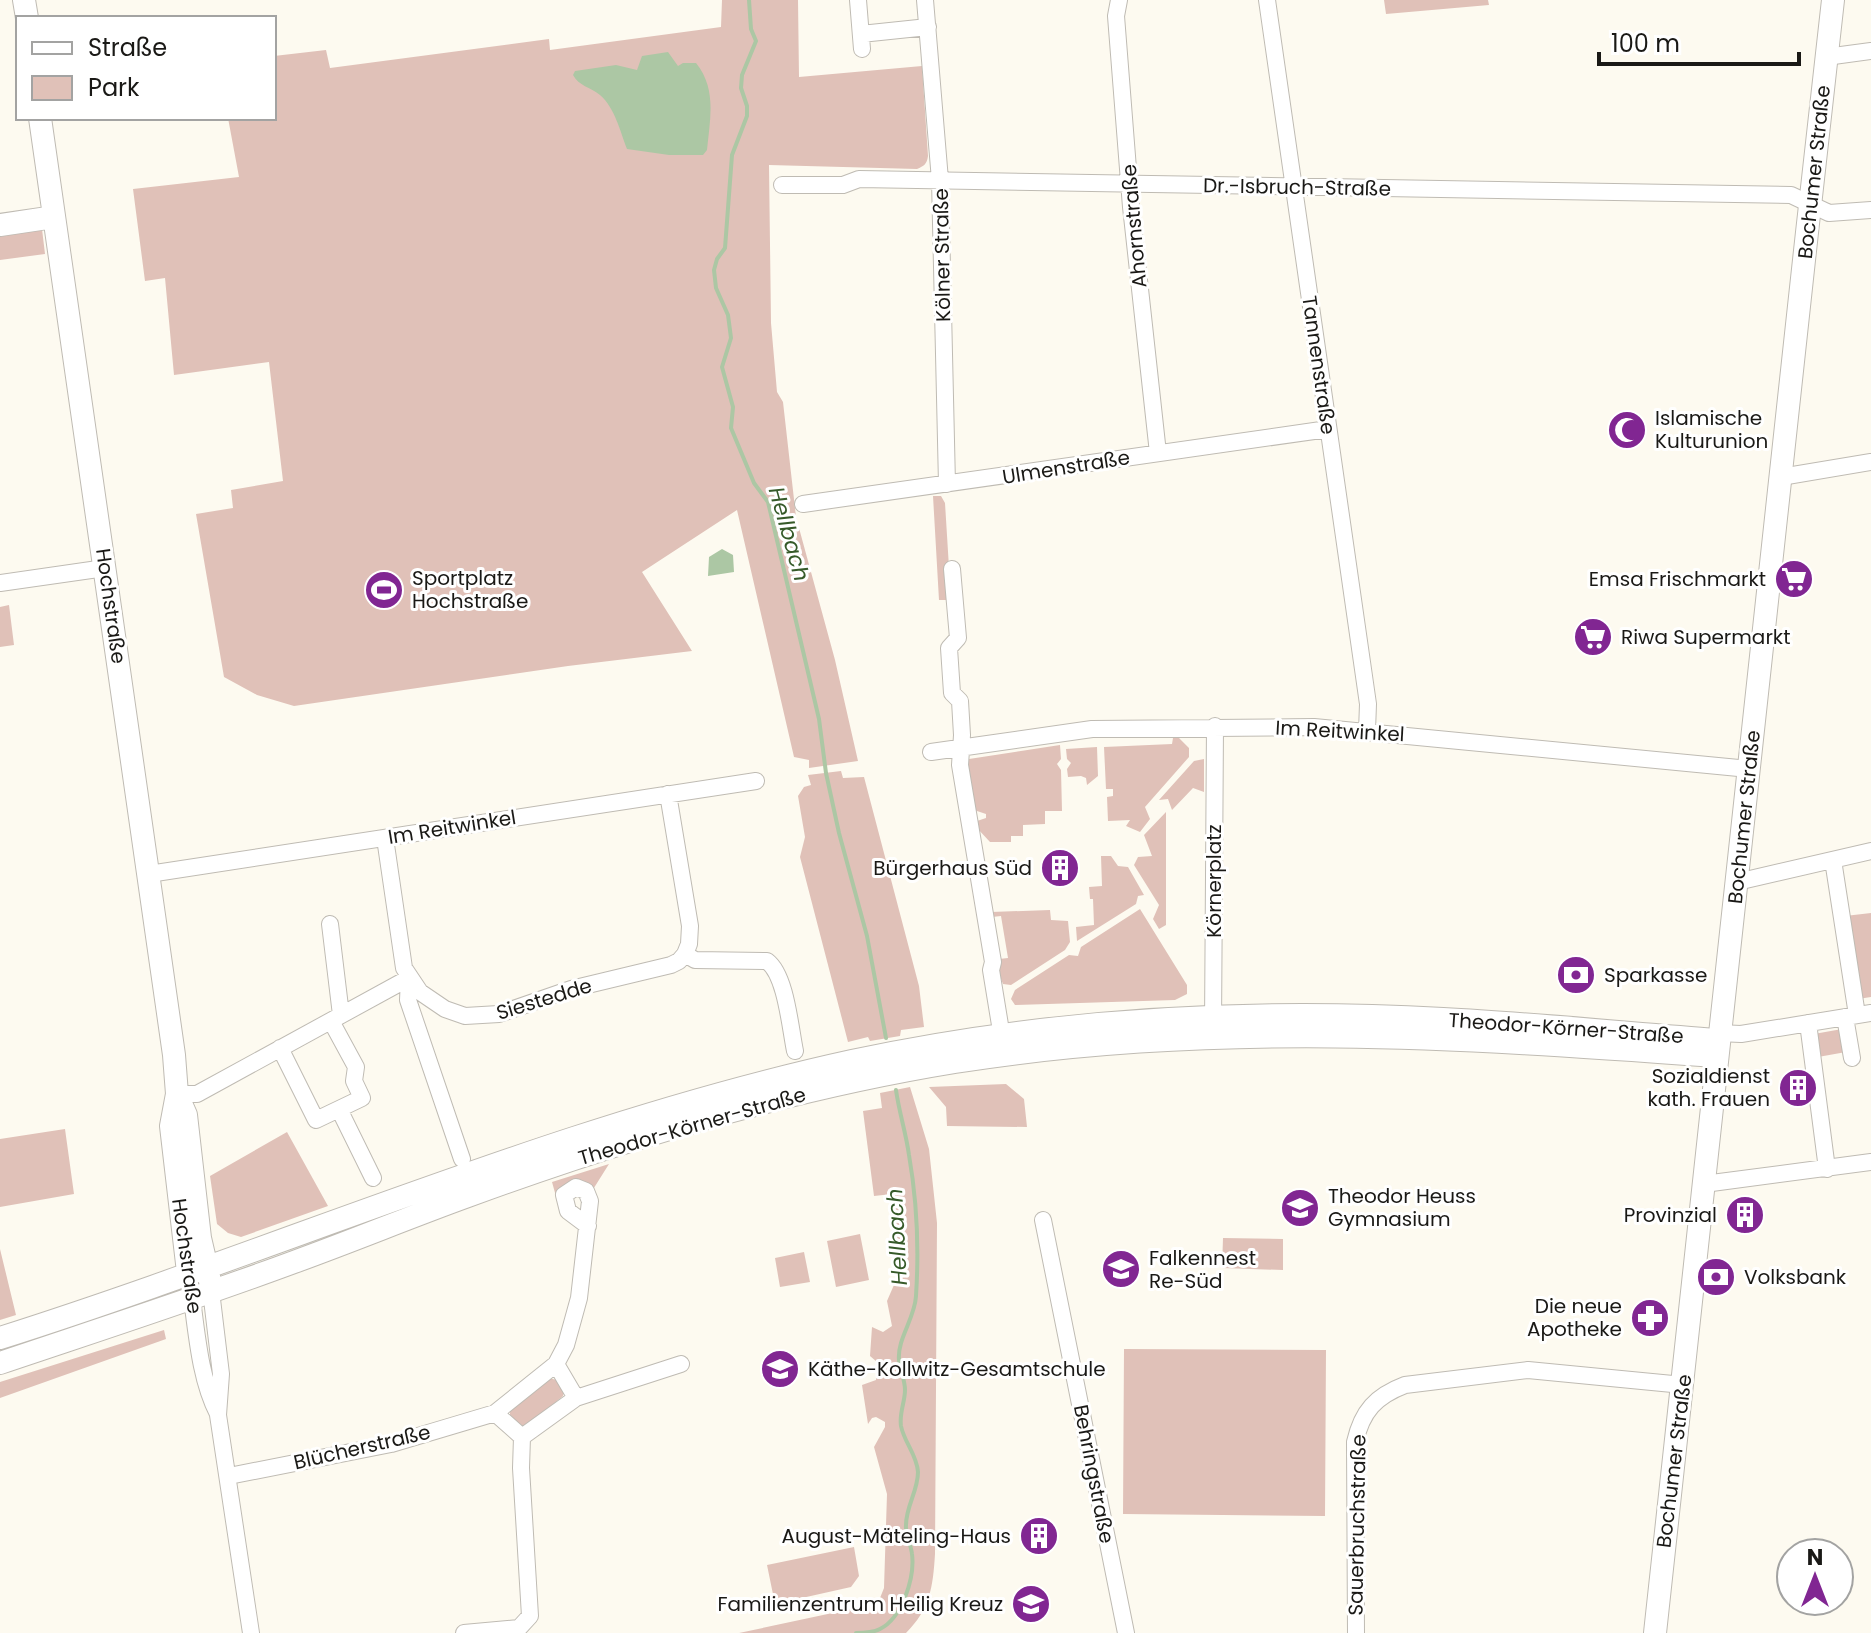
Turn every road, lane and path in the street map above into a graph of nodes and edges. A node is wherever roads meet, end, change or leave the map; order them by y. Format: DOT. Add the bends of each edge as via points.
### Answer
graph roads {
  1 [pos="858,0"];
  2 [pos="925,0"];
  3 [pos="1119,0"];
  4 [pos="1267,0"];
  5 [pos="1833,0"];
  6 [pos="928,27"];
  7 [pos="1871,51"];
  8 [pos="1826,57"];
  9 [pos="40,120"];
  10 [pos="940,180"];
  11 [pos="1131,184"];
  12 [pos="782,185"];
  13 [pos="1294,187"];
  14 [pos="1810,204"];
  15 [pos="1871,210"];
  16 [pos="54,217"];
  17 [pos="0,225"];
  18 [pos="1328,429"];
  19 [pos="1158,453"];
  20 [pos="1871,462"];
  21 [pos="1781,477"];
  22 [pos="947,484"];
  23 [pos="803,504"];
  24 [pos="105,568"];
  25 [pos="952,569"];
  26 [pos="0,583"];
  27 [pos="1215,726"];
  28 [pos="1367,731"];
  29 [pos="961,748"];
  30 [pos="931,752"];
  31 [pos="1749,769"];
  32 [pos="756,781"];
  33 [pos="668,794"];
  34 [pos="385,838"];
  35 [pos="1871,851"];
  36 [pos="1833,860"];
  37 [pos="149,874"];
  38 [pos="1737,882"];
  39 [pos="330,924"];
  40 [pos="685,954"];
  41 [pos="409,978"];
  42 [pos="1857,1011"];
  43 [pos="336,1018"];
  44 [pos="1808,1023"];
  45 [pos="1000,1025"];
  46 [pos="1213,1026"];
  47 [pos="1717,1043"];
  48 [pos="280,1048"];
  49 [pos="795,1051"];
  50 [pos="1852,1058"];
  51 [pos="177,1094"];
  52 [pos="339,1109"];
  53 [pos="462,1159"];
  54 [pos="1871,1162"];
  55 [pos="1827,1169"];
  56 [pos="373,1178"];
  57 [pos="1704,1184"];
  58 [pos="1043,1220"];
  59 [pos="588,1226"];
  60 [pos="198,1269"];
  61 [pos="202,1295"];
  62 [pos="0,1338"];
  63 [pos="0,1363"];
  64 [pos="556,1364"];
  65 [pos="681,1364"];
  66 [pos="1683,1385"];
  67 [pos="576,1398"];
  68 [pos="495,1413"];
  69 [pos="522,1437"];
  70 [pos="229,1476"];
  71 [pos="521,1630"];
  72 [pos="251,1633"];
  73 [pos="464,1633"];
  74 [pos="1126,1633"];
  75 [pos="1356,1633"];
  76 [pos="1655,1633"];
  1 -- 6 [label="street" via="862,42"];
  2 -- 6 [label="street, Kölner Straße"];
  3 -- 11 [label="street, Ahornstraße" via="1116,16"];
  4 -- 13 [label="street, Tannenstraße"];
  5 -- 8 [label="main road, Bochumer Straße"];
  6 -- 10 [label="street, Kölner Straße"];
  7 -- 8 [label="street"];
  8 -- 14 [label="main road, Bochumer Straße"];
  9 -- 16 [label="main road, Hochstraße"];
  10 -- 11 [label="street, Dr.-Isbruch-Straße"];
  10 -- 12 [label="street, Dr.-Isbruch-Straße"];
  10 -- 22 [label="street, Kölner Straße"];
  11 -- 13 [label="street, Dr.-Isbruch-Straße"];
  11 -- 19 [label="street, Ahornstraße"];
  13 -- 14 [label="street, Dr.-Isbruch-Straße" via="1791,195"];
  13 -- 18 [label="street, Tannenstraße"];
  14 -- 15 [label="street, Dr.-Isbruch-Straße" via="1829,213"];
  14 -- 21 [label="main road, Bochumer Straße"];
  16 -- 17 [label="main road"];
  16 -- 24 [label="main road, Hochstraße"];
  18 -- 19 [label="street, Ulmenstraße"];
  18 -- 28 [label="street, Tannenstraße" via="1368,704"];
  19 -- 22 [label="street, Ulmenstraße"];
  20 -- 21 [label="street"];
  21 -- 31 [label="main road, Bochumer Straße"];
  22 -- 23 [label="street, Ulmenstraße"];
  24 -- 26 [label="street"];
  24 -- 37 [label="main road, Hochstraße"];
  25 -- 29 [label="street" via="958,638 949,648 952,693 960,701"];
  27 -- 28 [label="street, Im Reitwinkel"];
  27 -- 29 [label="street, Im Reitwinkel" via="1092,729"];
  27 -- 46 [label="street, Körnerplatz"];
  28 -- 31 [label="street, Im Reitwinkel"];
  29 -- 30 [label="street, Im Reitwinkel"];
  29 -- 45 [label="street"];
  31 -- 38 [label="main road, Bochumer Straße"];
  32 -- 33 [label="street, Im Reitwinkel"];
  33 -- 34 [label="street, Im Reitwinkel"];
  33 -- 40 [label="street" via="690,926"];
  34 -- 37 [label="street, Im Reitwinkel"];
  34 -- 41 [label="street"];
  35 -- 36 [label="street"];
  36 -- 38 [label="street"];
  36 -- 42 [label="street"];
  37 -- 51 [label="main road, Hochstraße"];
  38 -- 47 [label="main road, Bochumer Straße"];
  39 -- 43 [label="street"];
  40 -- 41 [label="street, Siestedde" via="671,965 482,1017 445,1009"];
  40 -- 49 [label="street" via="695,960 767,961 775,967"];
  41 -- 43 [label="street"];
  41 -- 53 [label="street" via="408,1000"];
  42 -- 44 [label="street"];
  42 -- 50 [label="street"];
  43 -- 48 [label="street"];
  43 -- 52 [label="street" via="362,1098"];
  44 -- 47 [label="street"];
  44 -- 55 [label="street"];
  46 -- 47 [label="main road, Theodor-Körner-Straße" via="1331,1015 1414,1027"];
  46 -- 60 [label="main road, Theodor-Körner-Straße" via="1014,1034 769,1081 599,1130"];
  46 -- 61 [label="main road, Theodor-Körner-Straße" via="955,1062 780,1098 470,1195"];
  47 -- 57 [label="main road, Bochumer Straße"];
  48 -- 51 [label="street" via="197,1094"];
  48 -- 52 [label="street" via="316,1120"];
  51 -- 60 [label="main road, Hochstraße" via="171,1126"];
  52 -- 56 [label="street"];
  54 -- 55 [label="street"];
  55 -- 57 [label="street"];
  57 -- 66 [label="main road, Bochumer Straße"];
  58 -- 74 [label="street, Behringstraße"];
  59 -- 64 [label="street" via="579,1298"];
  60 -- 61 [label="main road, Hochstraße"];
  60 -- 62 [label="main road, Theodor-Körner-Straße"];
  61 -- 63 [label="main road, Theodor-Körner-Straße"];
  61 -- 70 [label="street, Hochstraße" via="221,1374 218,1415"];
  64 -- 67 [label="street"];
  64 -- 68 [label="street, Blücherstraße"];
  65 -- 67 [label="street"];
  66 -- 75 [label="street, Sauerbruchstraße" via="1528,1370 1405,1385 1375,1400 1355,1442"];
  66 -- 76 [label="main road, Bochumer Straße"];
  67 -- 69 [label="street"];
  68 -- 69 [label="street"];
  68 -- 70 [label="street, Blücherstraße" via="391,1444"];
  69 -- 71 [label="street" via="530,1616"];
  70 -- 72 [label="street, Hochstraße"];
  71 -- 73 [label="street"];
}
